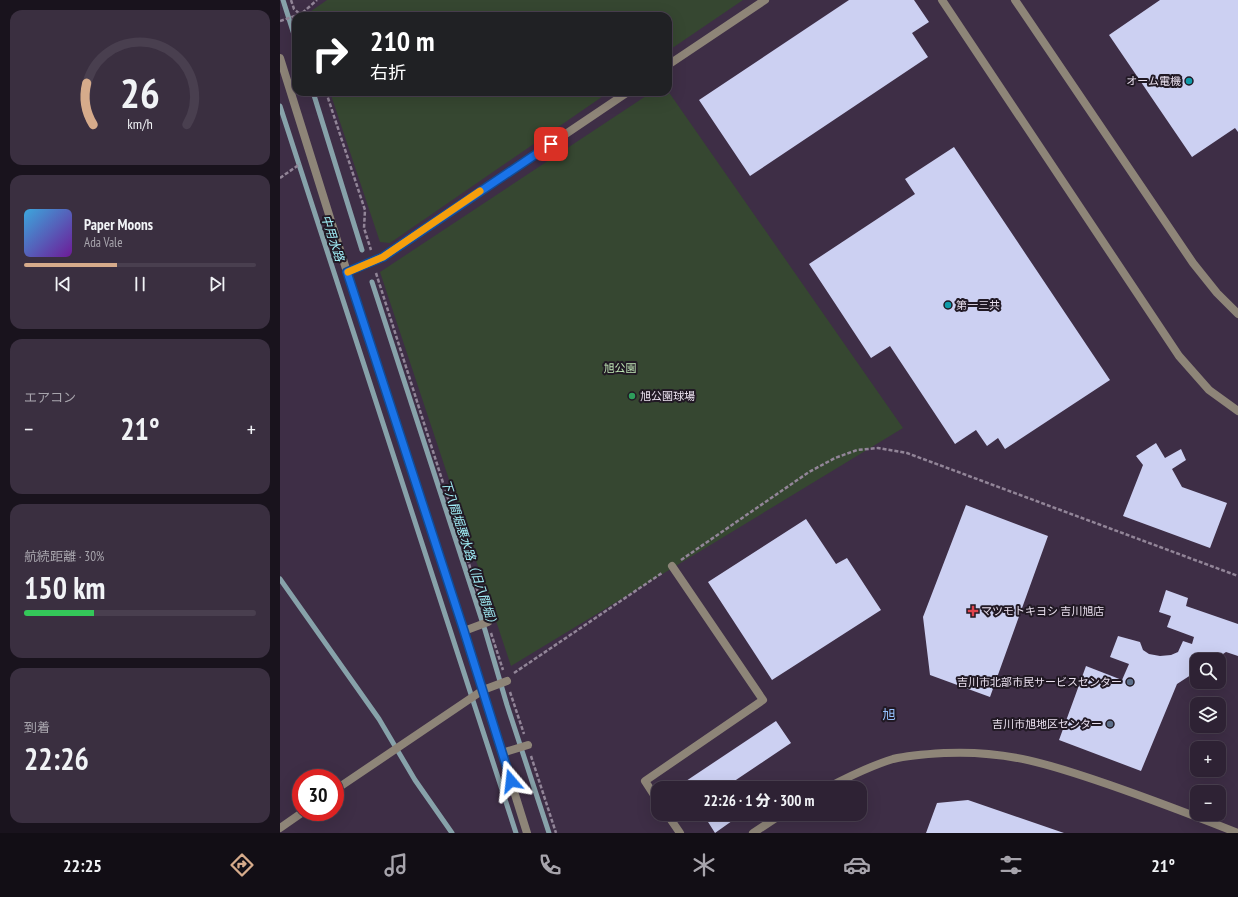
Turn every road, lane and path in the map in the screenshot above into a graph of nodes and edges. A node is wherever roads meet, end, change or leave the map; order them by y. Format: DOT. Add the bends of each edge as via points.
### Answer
graph roads {
  1 [pos="291,0"];
  2 [pos="317,0"];
  3 [pos="766,0"];
  4 [pos="942,0"];
  5 [pos="1015,0"];
  6 [pos="298,12"];
  7 [pos="304,12"];
  8 [pos="292,18"];
  9 [pos="280,21"];
  10 [pos="280,58"];
  11 [pos="672,62"];
  12 [pos="292,95"];
  13 [pos="292,96"];
  14 [pos="327,96"];
  15 [pos="622,96"];
  16 [pos="312,156"];
  17 [pos="280,178"];
  18 [pos="373,262"];
  19 [pos="347,272"];
  20 [pos="1238,314"];
  21 [pos="1238,411"];
  22 [pos="672,566"];
  23 [pos="1238,576"];
  24 [pos="488,622"];
  25 [pos="464,631"];
  26 [pos="506,679"];
  27 [pos="483,690"];
  28 [pos="528,745"];
  29 [pos="502,753"];
  30 [pos="840,781"];
  31 [pos="344,784"];
  32 [pos="651,791"];
  33 [pos="292,820"];
  34 [pos="672,821"];
  35 [pos="774,821"];
  36 [pos="280,828"];
  37 [pos="765,829"];
  38 [pos="527,833"];
  39 [pos="556,833"];
  40 [pos="680,833"];
  41 [pos="753,833"];
  42 [pos="1238,833"];
  1 -- 6 [label="path"];
  2 -- 7 [label="path"];
  3 -- 11 [label="street"];
  4 -- 21 [label="street" via="1179,356 1209,390"];
  5 -- 20 [label="street" via="1193,263"];
  8 -- 9 [label="path"];
  10 -- 12 [label="street"];
  13 -- 16 [label="street"];
  14 -- 18 [label="path" via="364,210 364,228"];
  15 -- 18 [label="street"];
  16 -- 17 [label="path"];
  16 -- 19 [label="street"];
  18 -- 19 [label="street"];
  18 -- 24 [label="path"];
  19 -- 25 [label="street"];
  22 -- 23 [label="path" via="810,472 835,458 857,450 878,448 907,453"];
  22 -- 26 [label="path"];
  22 -- 32 [label="street" via="763,700 644,781"];
  24 -- 25 [label="street"];
  24 -- 26 [label="path"];
  25 -- 27 [label="street"];
  26 -- 27 [label="street"];
  26 -- 28 [label="path"];
  27 -- 29 [label="street"];
  27 -- 31 [label="street"];
  28 -- 29 [label="street"];
  28 -- 39 [label="path"];
  29 -- 38 [label="street"];
  30 -- 42 [label="street" via="859,771 894,759 931,754 991,753 1055,766"];
  33 -- 36 [label="street"];
  34 -- 40 [label="street"];
  35 -- 37 [label="street"];
  37 -- 41 [label="street"];
}
